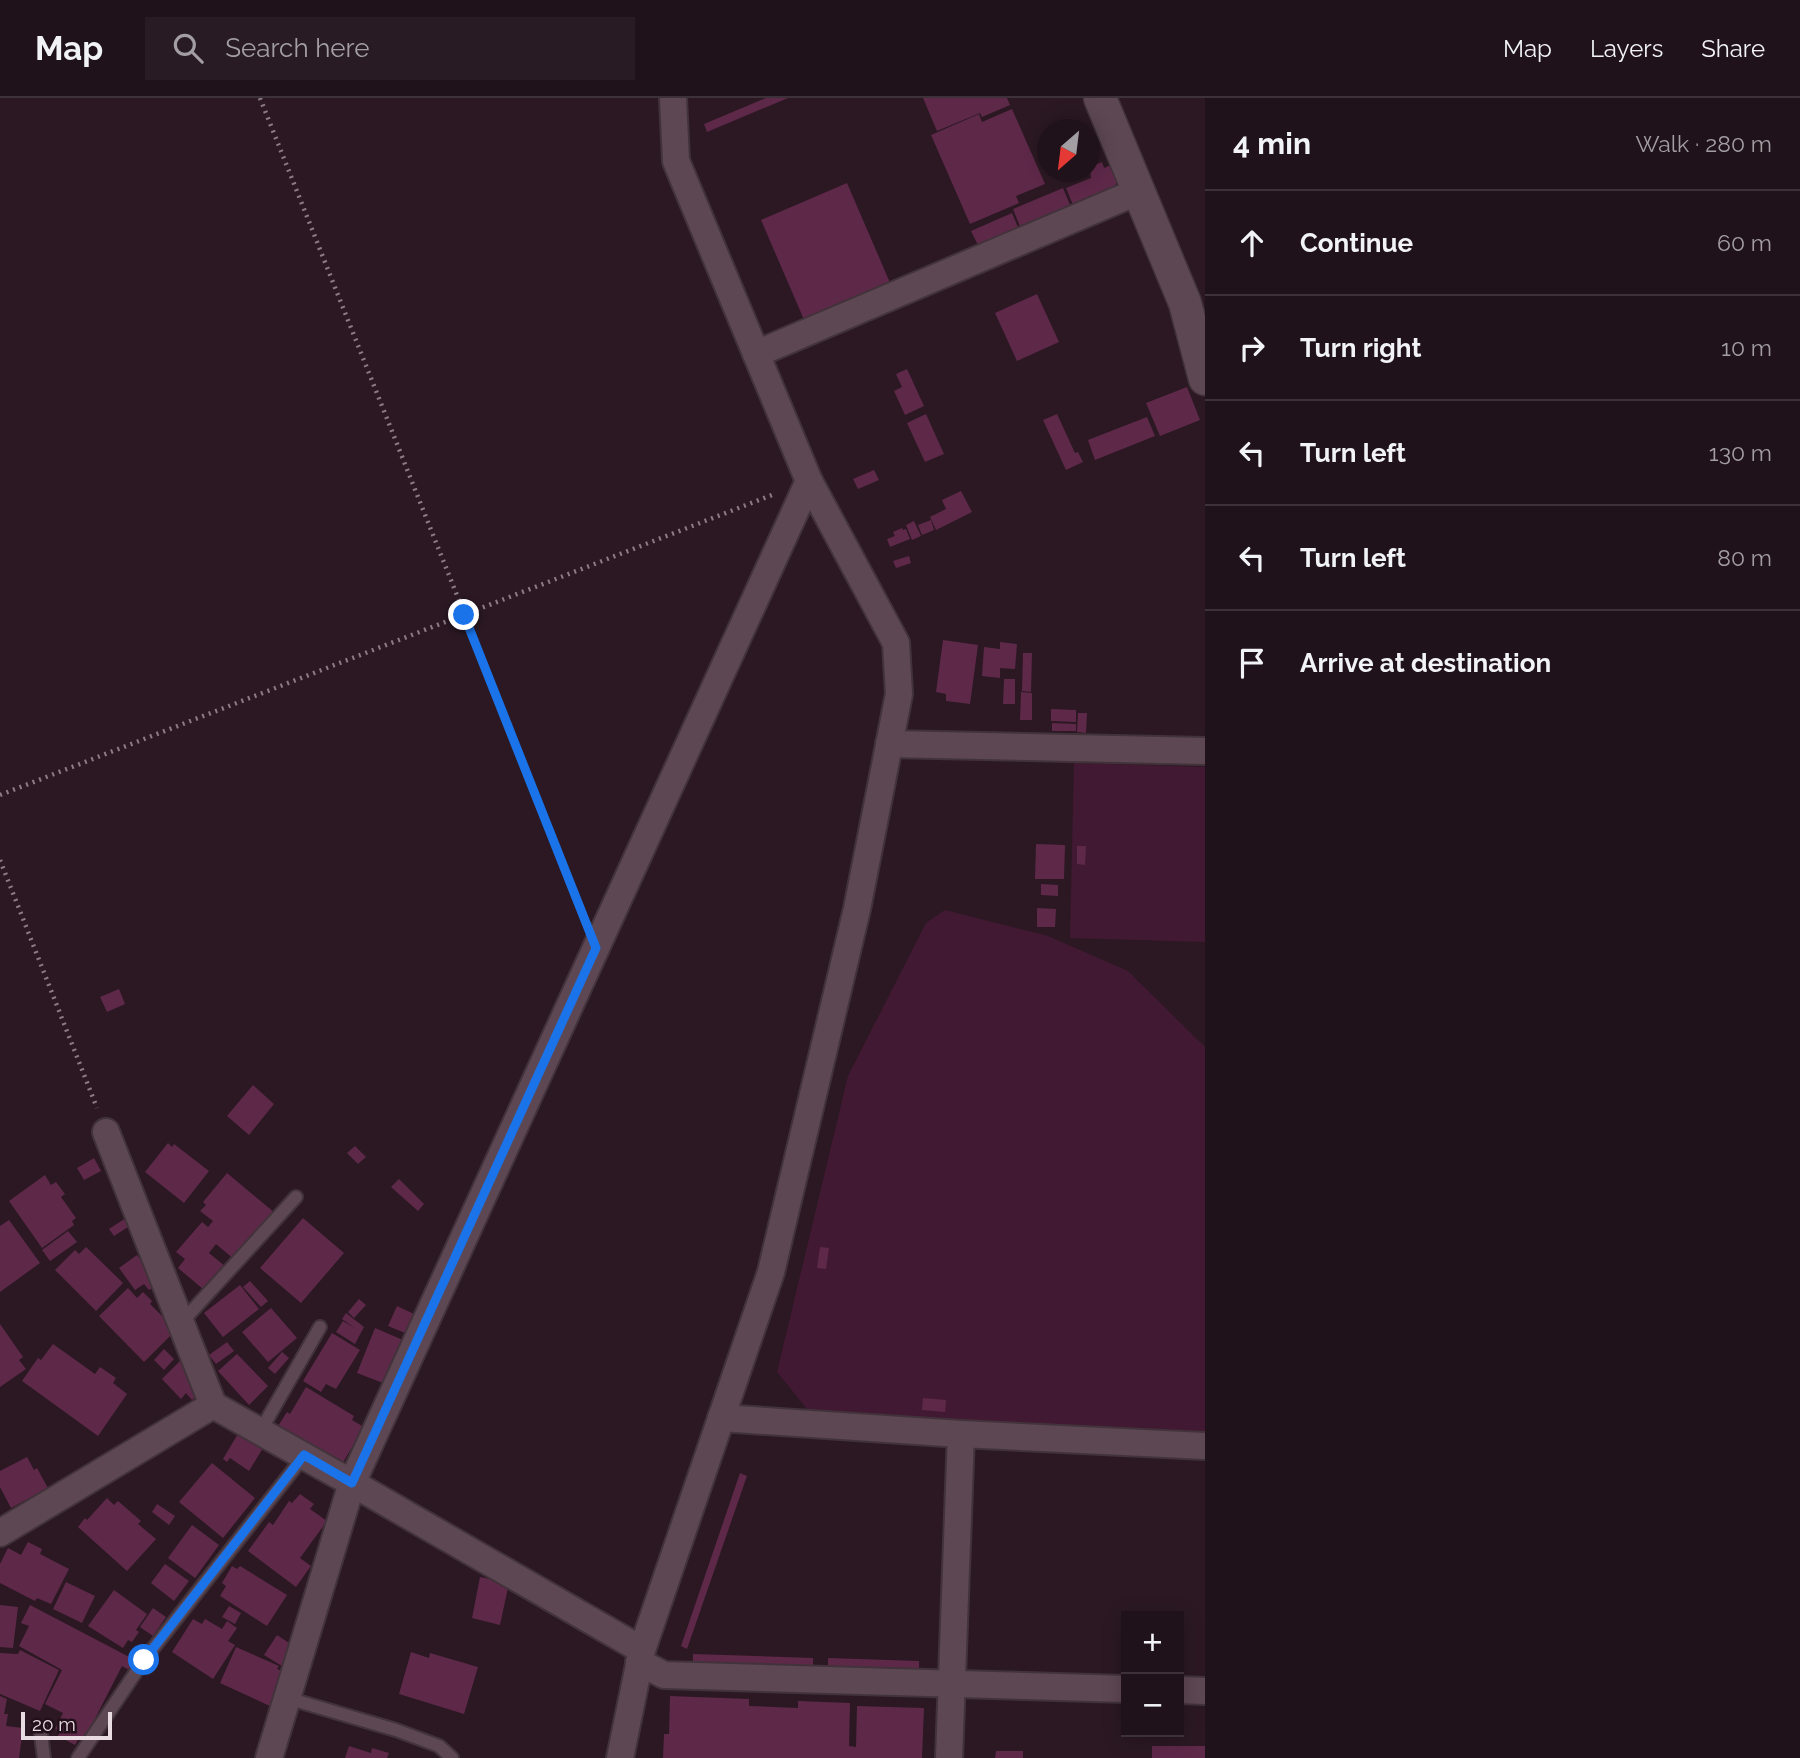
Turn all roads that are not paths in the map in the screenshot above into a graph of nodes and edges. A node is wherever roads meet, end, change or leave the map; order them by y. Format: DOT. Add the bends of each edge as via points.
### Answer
graph roads {
  1 [pos="673,98"];
  2 [pos="1100,98"];
  3 [pos="1139,191"];
  4 [pos="756,354"];
  5 [pos="1205,379"];
  6 [pos="809,481"];
  7 [pos="889,744"];
  8 [pos="1205,751"];
  9 [pos="106,1132"];
  10 [pos="296,1197"];
  11 [pos="181,1323"];
  12 [pos="320,1327"];
  13 [pos="213,1405"];
  14 [pos="721,1418"];
  15 [pos="261,1430"];
  16 [pos="961,1434"];
  17 [pos="1205,1446"];
  18 [pos="304,1455"];
  19 [pos="352,1483"];
  20 [pos="0,1534"];
  21 [pos="640,1656"];
  22 [pos="951,1683"];
  23 [pos="1121,1689"];
  24 [pos="1184,1690"];
  25 [pos="1205,1691"];
  26 [pos="287,1698"];
  27 [pos="40,1727"];
  28 [pos="44,1758"];
  29 [pos="78,1758"];
  30 [pos="269,1758"];
  31 [pos="452,1758"];
  32 [pos="620,1758"];
  33 [pos="949,1758"];
  1 -- 4 [label="street" via="676,161"];
  2 -- 3 [label="street"];
  3 -- 4 [label="street"];
  3 -- 5 [label="street" via="1185,303"];
  4 -- 6 [label="street"];
  6 -- 7 [label="street" via="897,643 900,694"];
  6 -- 19 [label="street"];
  7 -- 8 [label="street"];
  7 -- 14 [label="street" via="857,908 771,1272"];
  9 -- 11 [label="street"];
  10 -- 11 [label="lane"];
  11 -- 13 [label="street"];
  12 -- 15 [label="lane"];
  13 -- 15 [label="street"];
  13 -- 20 [label="street"];
  14 -- 16 [label="street"];
  14 -- 21 [label="street"];
  15 -- 18 [label="street"];
  16 -- 17 [label="street"];
  16 -- 22 [label="street"];
  18 -- 19 [label="street"];
  18 -- 29 [label="lane" via="144,1660"];
  19 -- 21 [label="street"];
  19 -- 26 [label="street"];
  21 -- 22 [label="street" via="664,1675"];
  21 -- 32 [label="street"];
  22 -- 23 [label="street"];
  22 -- 33 [label="street"];
  24 -- 25 [label="street"];
  26 -- 30 [label="street"];
  26 -- 31 [label="lane" via="396,1730 439,1746"];
  27 -- 28 [label="lane"];
}
